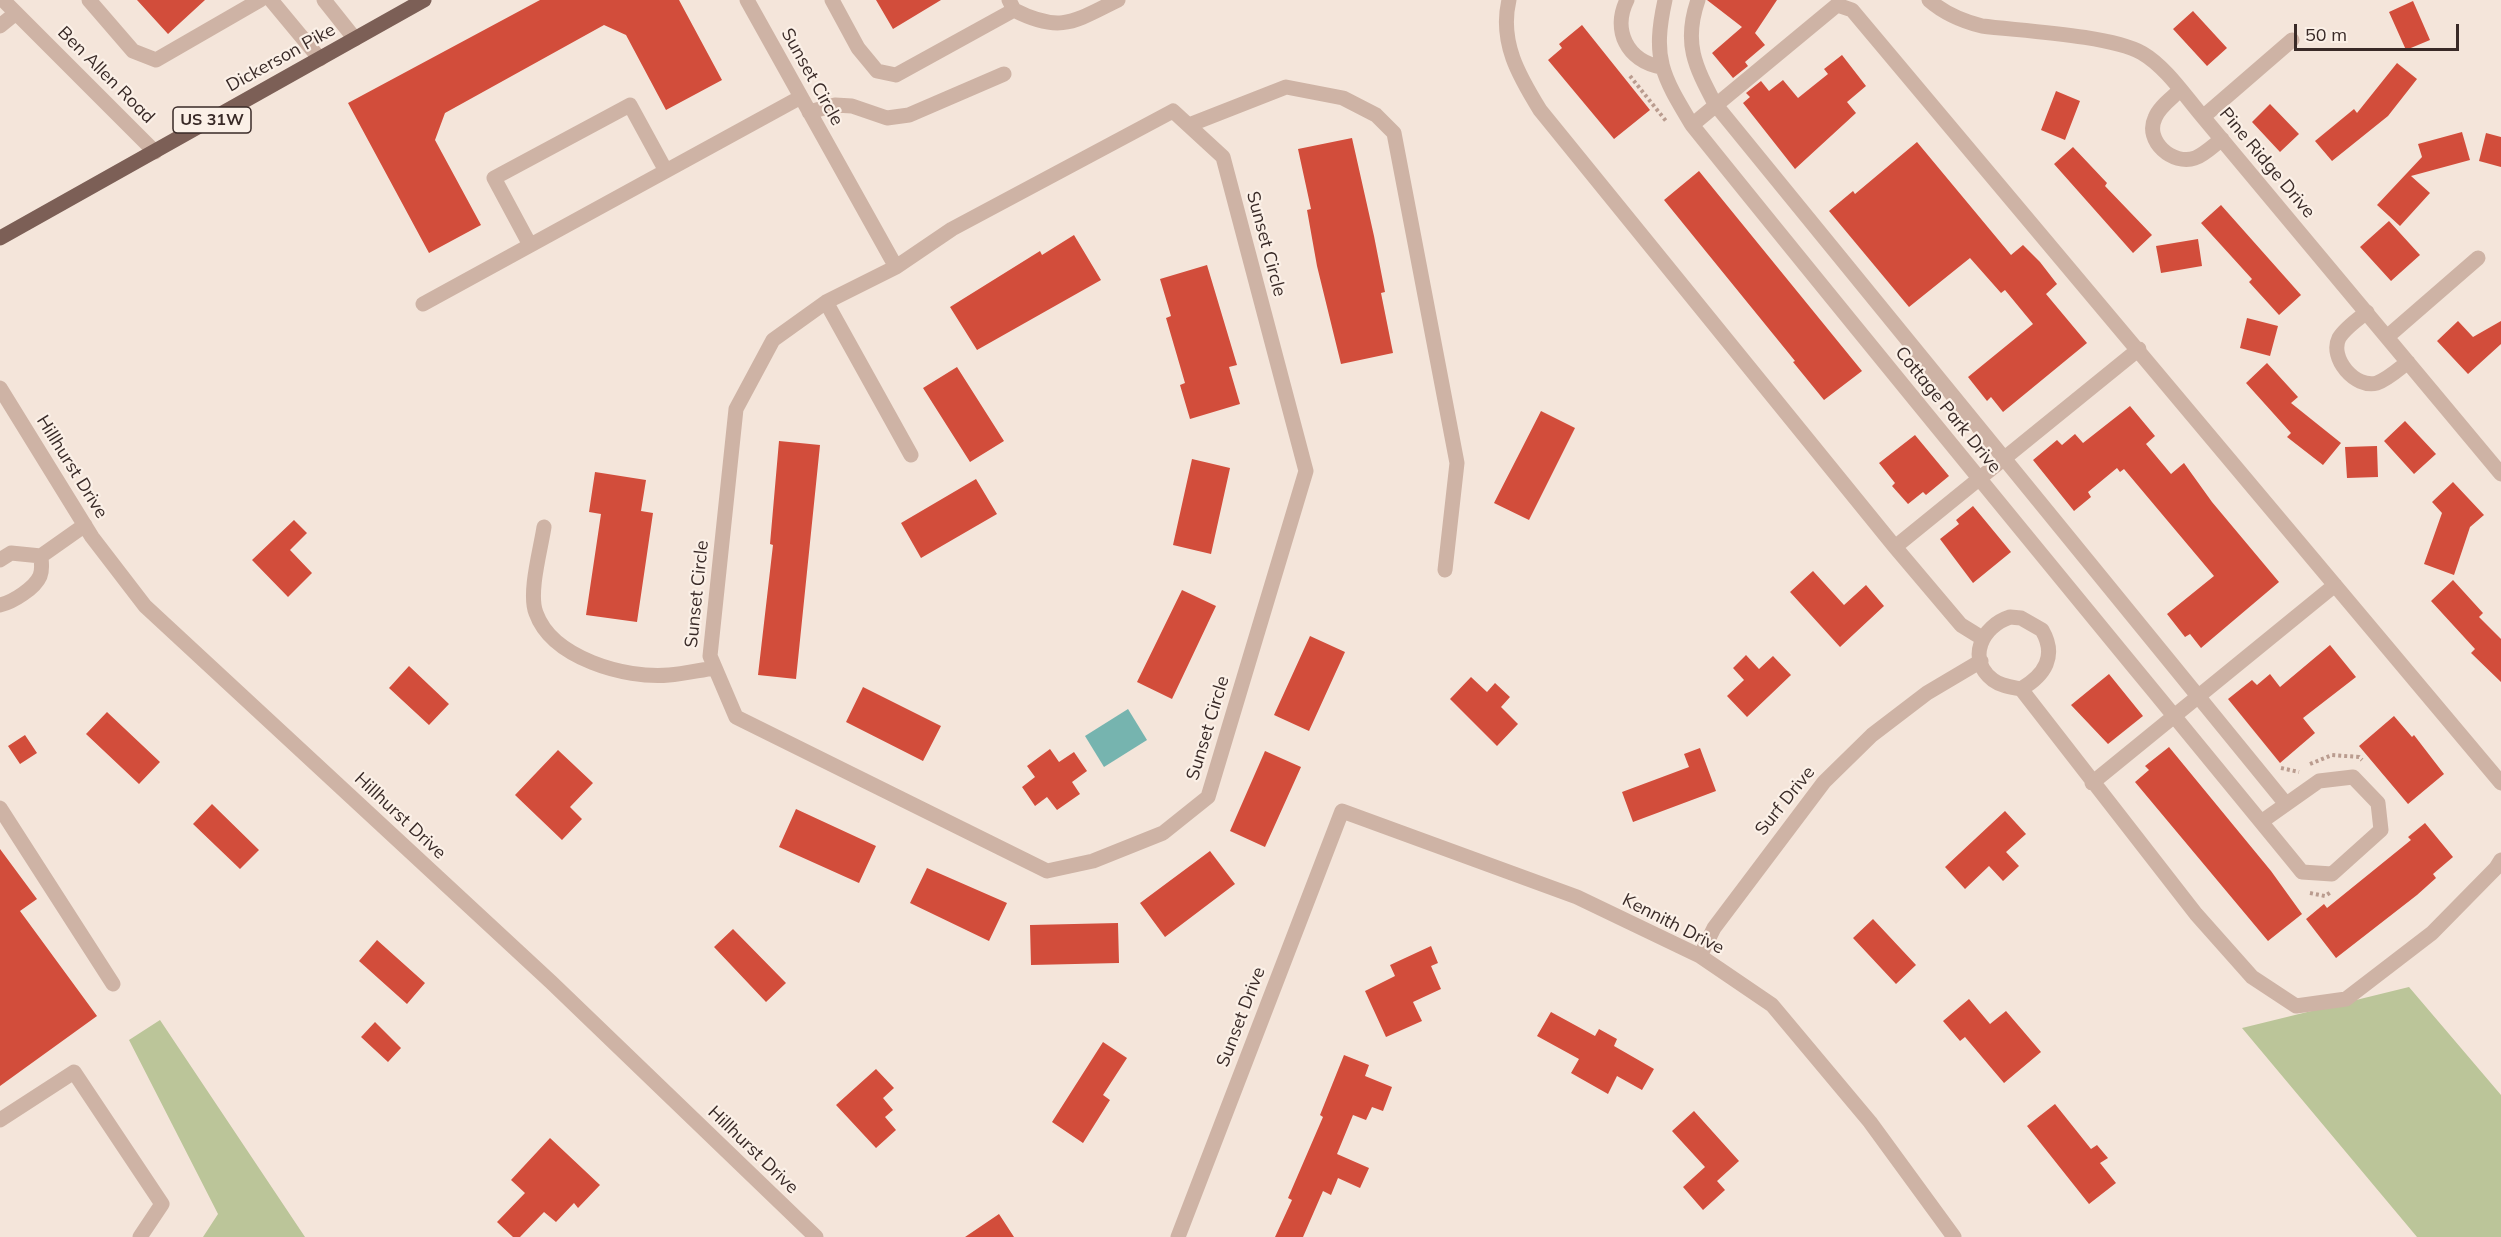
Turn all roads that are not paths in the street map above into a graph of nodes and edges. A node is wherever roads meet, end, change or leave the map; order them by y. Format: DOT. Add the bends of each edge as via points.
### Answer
graph roads {
  1 [pos="89,0"];
  2 [pos="260,0"];
  3 [pos="271,0"];
  4 [pos="324,0"];
  5 [pos="424,0"];
  6 [pos="747,0"];
  7 [pos="832,0"];
  8 [pos="1118,0"];
  9 [pos="1509,0"];
  10 [pos="1627,0"];
  11 [pos="1665,0"];
  12 [pos="1698,0"];
  13 [pos="1929,0"];
  14 [pos="8,4"];
  15 [pos="1012,5"];
  16 [pos="0,26"];
  17 [pos="355,39"];
  18 [pos="2292,40"];
  19 [pos="320,59"];
  20 [pos="1661,66"];
  21 [pos="1004,74"];
  22 [pos="2180,90"];
  23 [pos="801,97"];
  24 [pos="1715,104"];
  25 [pos="809,112"];
  26 [pos="2203,117"];
  27 [pos="1692,124"];
  28 [pos="1189,125"];
  29 [pos="2222,139"];
  30 [pos="155,152"];
  31 [pos="666,171"];
  32 [pos="0,238"];
  33 [pos="530,245"];
  34 [pos="2478,258"];
  35 [pos="896,267"];
  36 [pos="826,302"];
  37 [pos="423,304"];
  38 [pos="2367,312"];
  39 [pos="2387,337"];
  40 [pos="2139,349"];
  41 [pos="2408,362"];
  42 [pos="0,388"];
  43 [pos="911,455"];
  44 [pos="2003,457"];
  45 [pos="2501,474"];
  46 [pos="1979,478"];
  47 [pos="85,525"];
  48 [pos="544,526"];
  49 [pos="1895,548"];
  50 [pos="41,556"];
  51 [pos="0,560"];
  52 [pos="1445,570"];
  53 [pos="2335,585"];
  54 [pos="0,605"];
  55 [pos="1982,638"];
  56 [pos="1980,661"];
  57 [pos="715,668"];
  58 [pos="2020,689"];
  59 [pos="2200,696"];
  60 [pos="2174,717"];
  61 [pos="2092,783"];
  62 [pos="2501,783"];
  63 [pos="2286,804"];
  64 [pos="0,808"];
  65 [pos="1342,811"];
  66 [pos="2261,822"];
  67 [pos="2501,860"];
  68 [pos="1700,956"];
  69 [pos="113,984"];
  70 [pos="0,1120"];
  71 [pos="140,1237"];
  72 [pos="816,1237"];
  73 [pos="1178,1237"];
  74 [pos="1954,1237"];
  1 -- 2 [label="street" via="133,51 156,60"];
  3 -- 19 [label="street"];
  4 -- 17 [label="street"];
  5 -- 17 [label="main road, Dickerson Pike / US 31W"];
  6 -- 23 [label="street, Sunset Circle"];
  7 -- 15 [label="street" via="858,48 877,71 896,75"];
  8 -- 15 [label="street" via="1055,25 1037,22"];
  9 -- 49 [label="street" via="1507,39 1516,72 1540,110"];
  10 -- 20 [label="street" via="1622,11 1624,40 1645,64"];
  11 -- 20 [label="street, Cottage Park Drive"];
  12 -- 24 [label="street, Cottage Park Drive" via="1691,39 1695,66"];
  13 -- 22 [label="street, Pine Ridge Drive" via="1962,21 1982,26 2119,43 2143,54"];
  14 -- 16 [label="street"];
  14 -- 30 [label="street, Ben Allen Road"];
  17 -- 19 [label="main road, Dickerson Pike / US 31W"];
  18 -- 26 [label="street"];
  19 -- 30 [label="main road, Dickerson Pike / US 31W"];
  20 -- 27 [label="street, Cottage Park Drive"];
  21 -- 25 [label="street" via="909,115 887,118 852,106 835,105"];
  22 -- 26 [label="street, Pine Ridge Drive"];
  22 -- 29 [label="street" via="2154,119 2152,128 2162,150 2173,158 2197,158"];
  23 -- 25 [label="street, Sunset Circle"];
  23 -- 31 [label="street"];
  24 -- 27 [label="street"];
  24 -- 40 [label="street" via="1837,5 1852,10"];
  24 -- 44 [label="street, Cottage Park Drive"];
  25 -- 35 [label="street, Sunset Circle"];
  26 -- 29 [label="street, Pine Ridge Drive"];
  27 -- 46 [label="street, Cottage Park Drive"];
  28 -- 35 [label="street, Sunset Circle" via="1173,111 952,229"];
  28 -- 52 [label="street" via="1286,87 1343,98 1376,115 1394,133 1456,463"];
  28 -- 57 [label="street, Sunset Circle" via="1223,157 1306,471 1208,797 1163,833 1093,861 1047,871 736,717"];
  29 -- 38 [label="street, Pine Ridge Drive"];
  30 -- 32 [label="main road, Dickerson Pike / US 31W"];
  31 -- 33 [label="street"];
  31 -- 33 [label="street" via="630,105 494,178"];
  33 -- 37 [label="street"];
  34 -- 39 [label="street"];
  35 -- 36 [label="street, Sunset Circle"];
  36 -- 43 [label="street"];
  36 -- 57 [label="street, Sunset Circle" via="773,339 736,409 710,656"];
  38 -- 39 [label="street, Pine Ridge Drive"];
  38 -- 41 [label="street" via="2340,337 2339,358 2346,370 2366,383 2376,383"];
  39 -- 41 [label="street, Pine Ridge Drive"];
  40 -- 44 [label="street"];
  40 -- 53 [label="street"];
  41 -- 45 [label="street, Pine Ridge Drive"];
  42 -- 47 [label="street, Hillhurst Drive"];
  44 -- 46 [label="street"];
  44 -- 59 [label="street, Cottage Park Drive"];
  46 -- 49 [label="street"];
  46 -- 60 [label="street, Cottage Park Drive"];
  47 -- 50 [label="street"];
  47 -- 72 [label="street, Hillhurst Drive" via="144,606 551,982"];
  48 -- 57 [label="street" via="534,594 535,612 550,638 575,656 619,670 667,675"];
  49 -- 55 [label="street" via="1961,625"];
  50 -- 51 [label="street" via="11,553"];
  50 -- 54 [label="street" via="38,580"];
  53 -- 59 [label="street"];
  53 -- 62 [label="street"];
  55 -- 56 [label="street"];
  55 -- 58 [label="street" via="1998,621 2010,617 2021,618 2042,630 2049,646 2048,663 2035,681"];
  56 -- 58 [label="street" via="1993,680"];
  56 -- 68 [label="street, Surf Drive" via="1872,735 1824,782 1714,928"];
  58 -- 61 [label="street"];
  59 -- 60 [label="street"];
  59 -- 63 [label="street, Cottage Park Drive"];
  60 -- 61 [label="street"];
  60 -- 66 [label="street, Cottage Park Drive"];
  61 -- 67 [label="street" via="2196,914 2252,977 2295,1006 2346,999 2432,933"];
  63 -- 66 [label="street, Cottage Park Drive"];
  63 -- 66 [label="street, Cottage Park Drive" via="2319,781 2353,777 2378,803 2381,830 2332,874 2302,872"];
  64 -- 69 [label="street"];
  65 -- 68 [label="street, Kennith Drive" via="1577,897"];
  65 -- 73 [label="street, Sunset Drive"];
  68 -- 74 [label="street, Kennith Drive" via="1772,1005 1870,1122"];
  70 -- 71 [label="street" via="74,1072 162,1204"];
}
